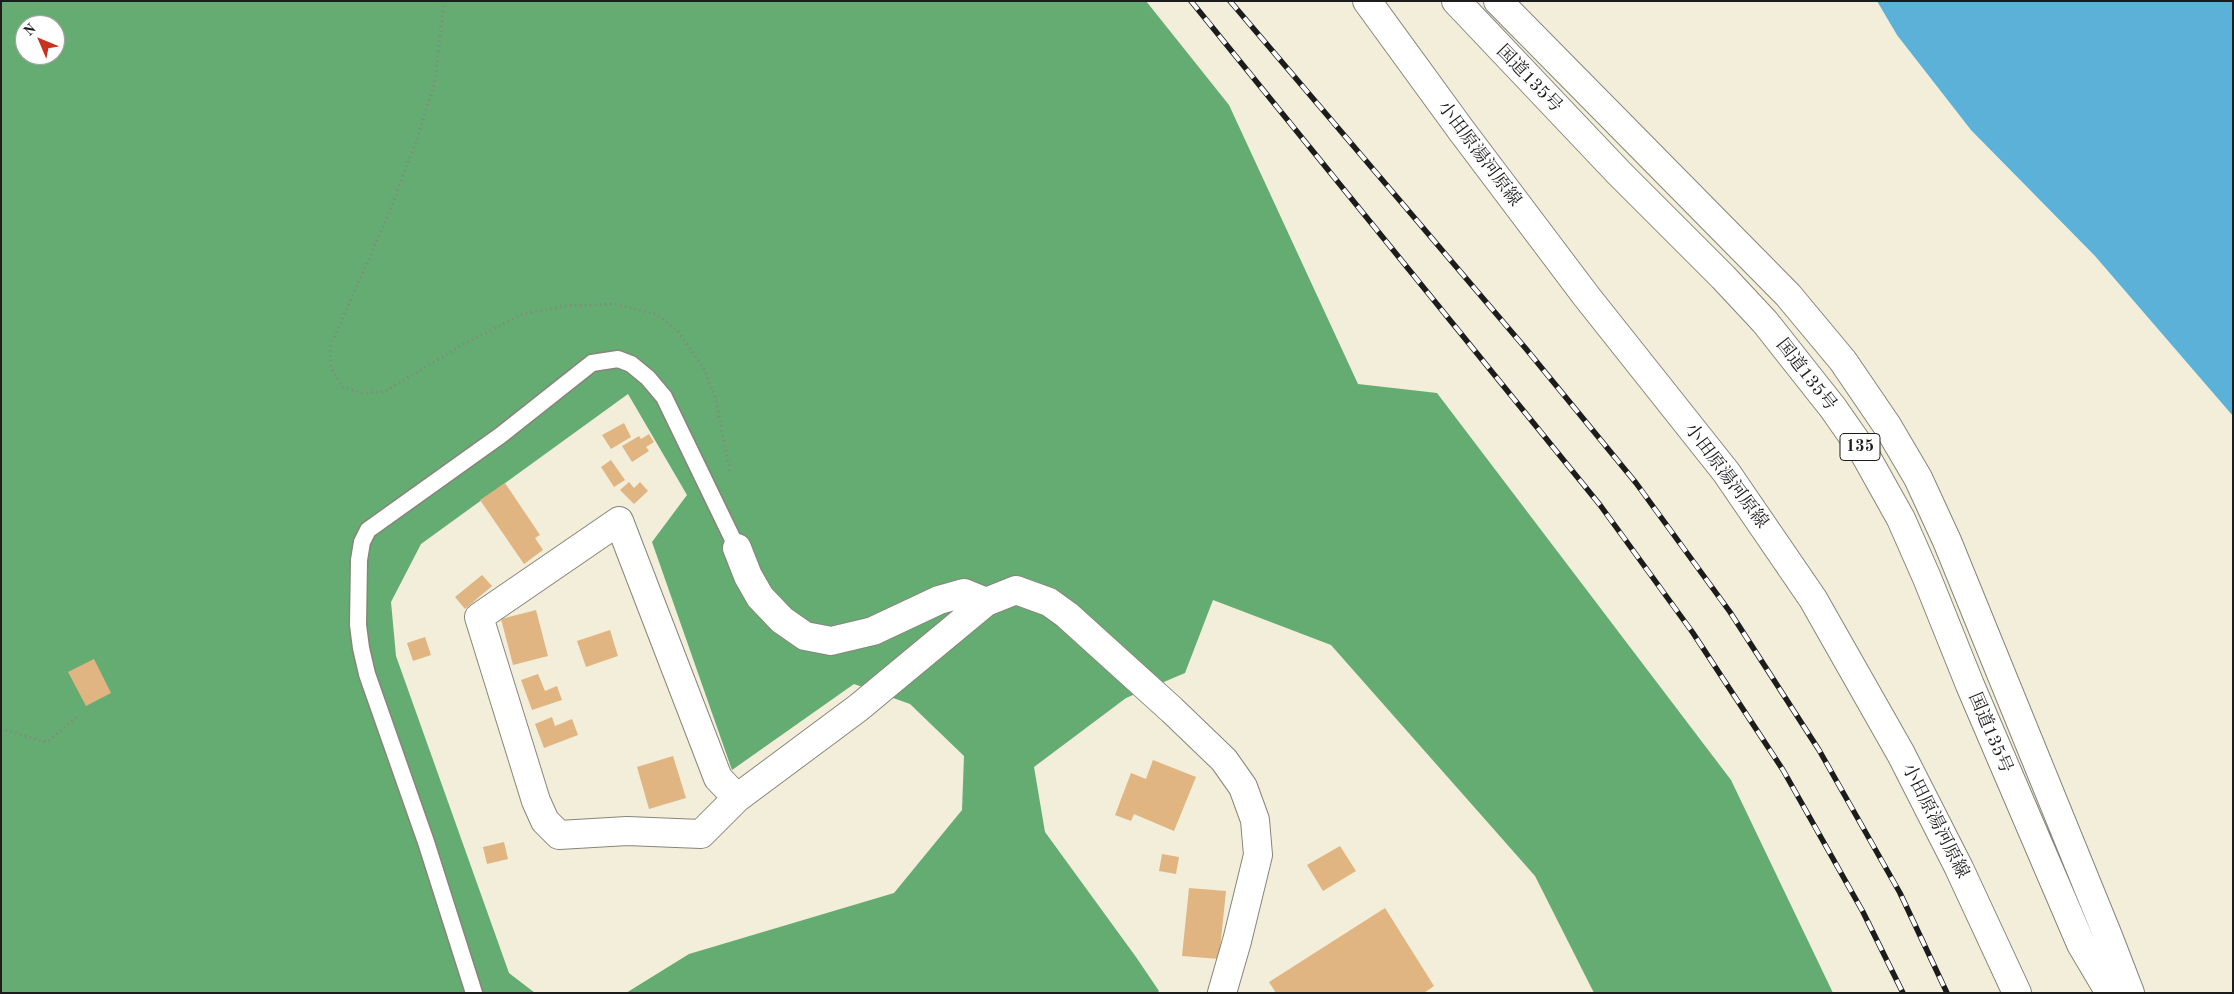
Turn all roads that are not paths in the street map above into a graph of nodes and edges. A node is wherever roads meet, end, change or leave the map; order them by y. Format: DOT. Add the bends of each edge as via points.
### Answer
graph roads {
  1 [pos="1367,1"];
  2 [pos="1456,1"];
  3 [pos="1498,1"];
  4 [pos="737,548"];
  5 [pos="986,602"];
  6 [pos="737,798"];
  7 [pos="474,993"];
  8 [pos="1222,993"];
  9 [pos="2017,993"];
  10 [pos="2110,993"];
  11 [pos="2130,993"];
  1 -- 9 [label="main road, 小田原湯河原線" via="1581,289 1726,472 1813,599 1901,754"];
  2 -- 10 [label="main road, 国道135号 / 135" via="1759,316 1863,451 1901,519 2081,944"];
  3 -- 11 [label="main road, 国道135号 / 135" via="1788,295 1843,361 1888,427 1918,478 1947,541"];
  4 -- 5 [label="main road" via="760,597 782,620 806,636 831,641 874,632 939,600 964,593"];
  4 -- 7 [label="lane" via="664,397 648,378 631,364 618,359 592,363 501,435 368,530 359,560 361,648"];
  5 -- 6 [label="main road" via="858,708"];
  5 -- 8 [label="main road" via="1016,590 1049,602 1218,754 1243,788 1255,820 1258,855"];
  6 -- 6 [label="main road" via="702,834 627,831 559,835 545,822 536,801 478,617 619,521 718,778"];
}
